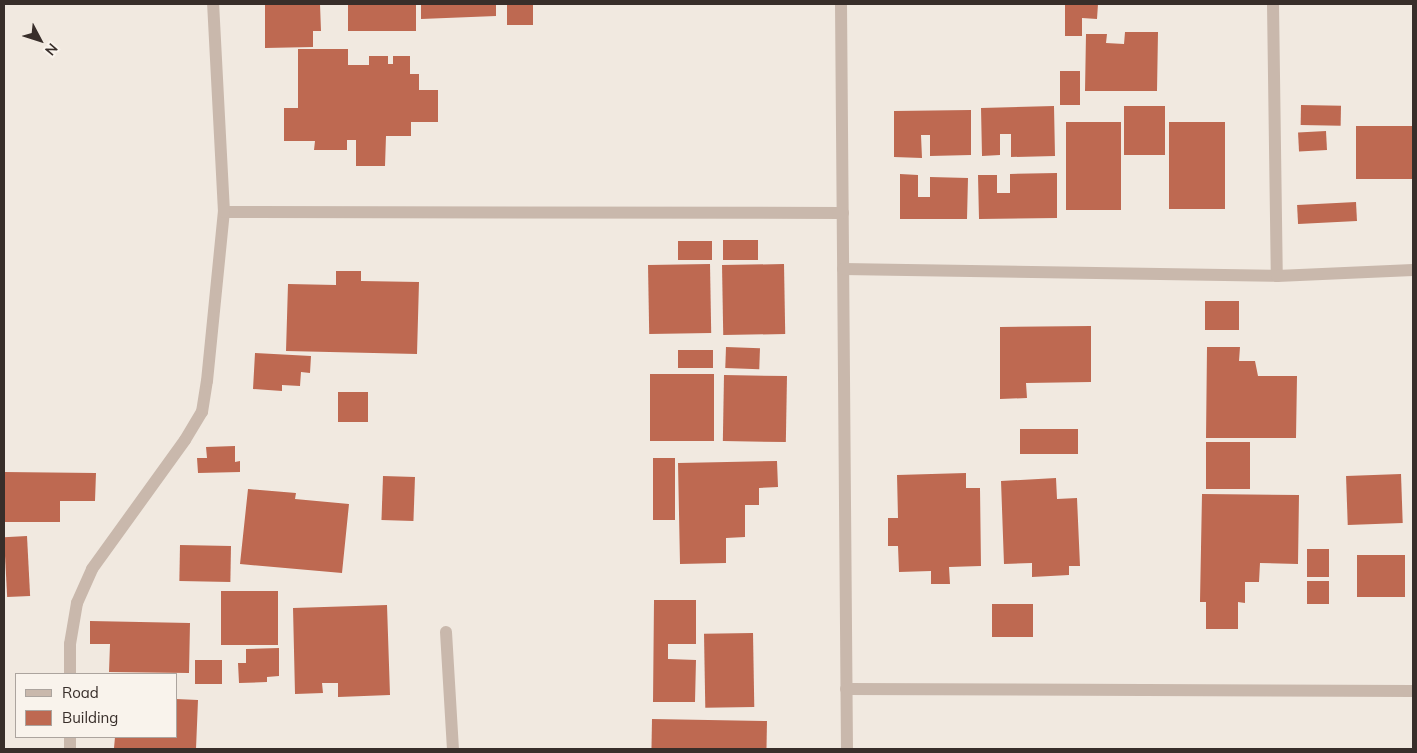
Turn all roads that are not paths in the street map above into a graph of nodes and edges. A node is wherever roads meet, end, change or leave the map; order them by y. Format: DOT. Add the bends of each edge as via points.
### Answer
graph roads {
  1 [pos="212,4"];
  2 [pos="841,4"];
  3 [pos="1273,4"];
  4 [pos="224,212"];
  5 [pos="843,213"];
  6 [pos="843,269"];
  7 [pos="1413,270"];
  8 [pos="1277,276"];
  9 [pos="446,632"];
  10 [pos="70,673"];
  11 [pos="846,689"];
  12 [pos="1413,691"];
  13 [pos="453,749"];
  14 [pos="847,749"];
  1 -- 4 [label="street"];
  2 -- 5 [label="street"];
  3 -- 8 [label="street"];
  4 -- 5 [label="street"];
  4 -- 10 [label="street" via="208,381 202,412 92,569 77,603 70,644"];
  5 -- 6 [label="street"];
  6 -- 8 [label="street"];
  6 -- 11 [label="street"];
  7 -- 8 [label="street"];
  9 -- 13 [label="street"];
  11 -- 12 [label="street"];
  11 -- 14 [label="street"];
}
